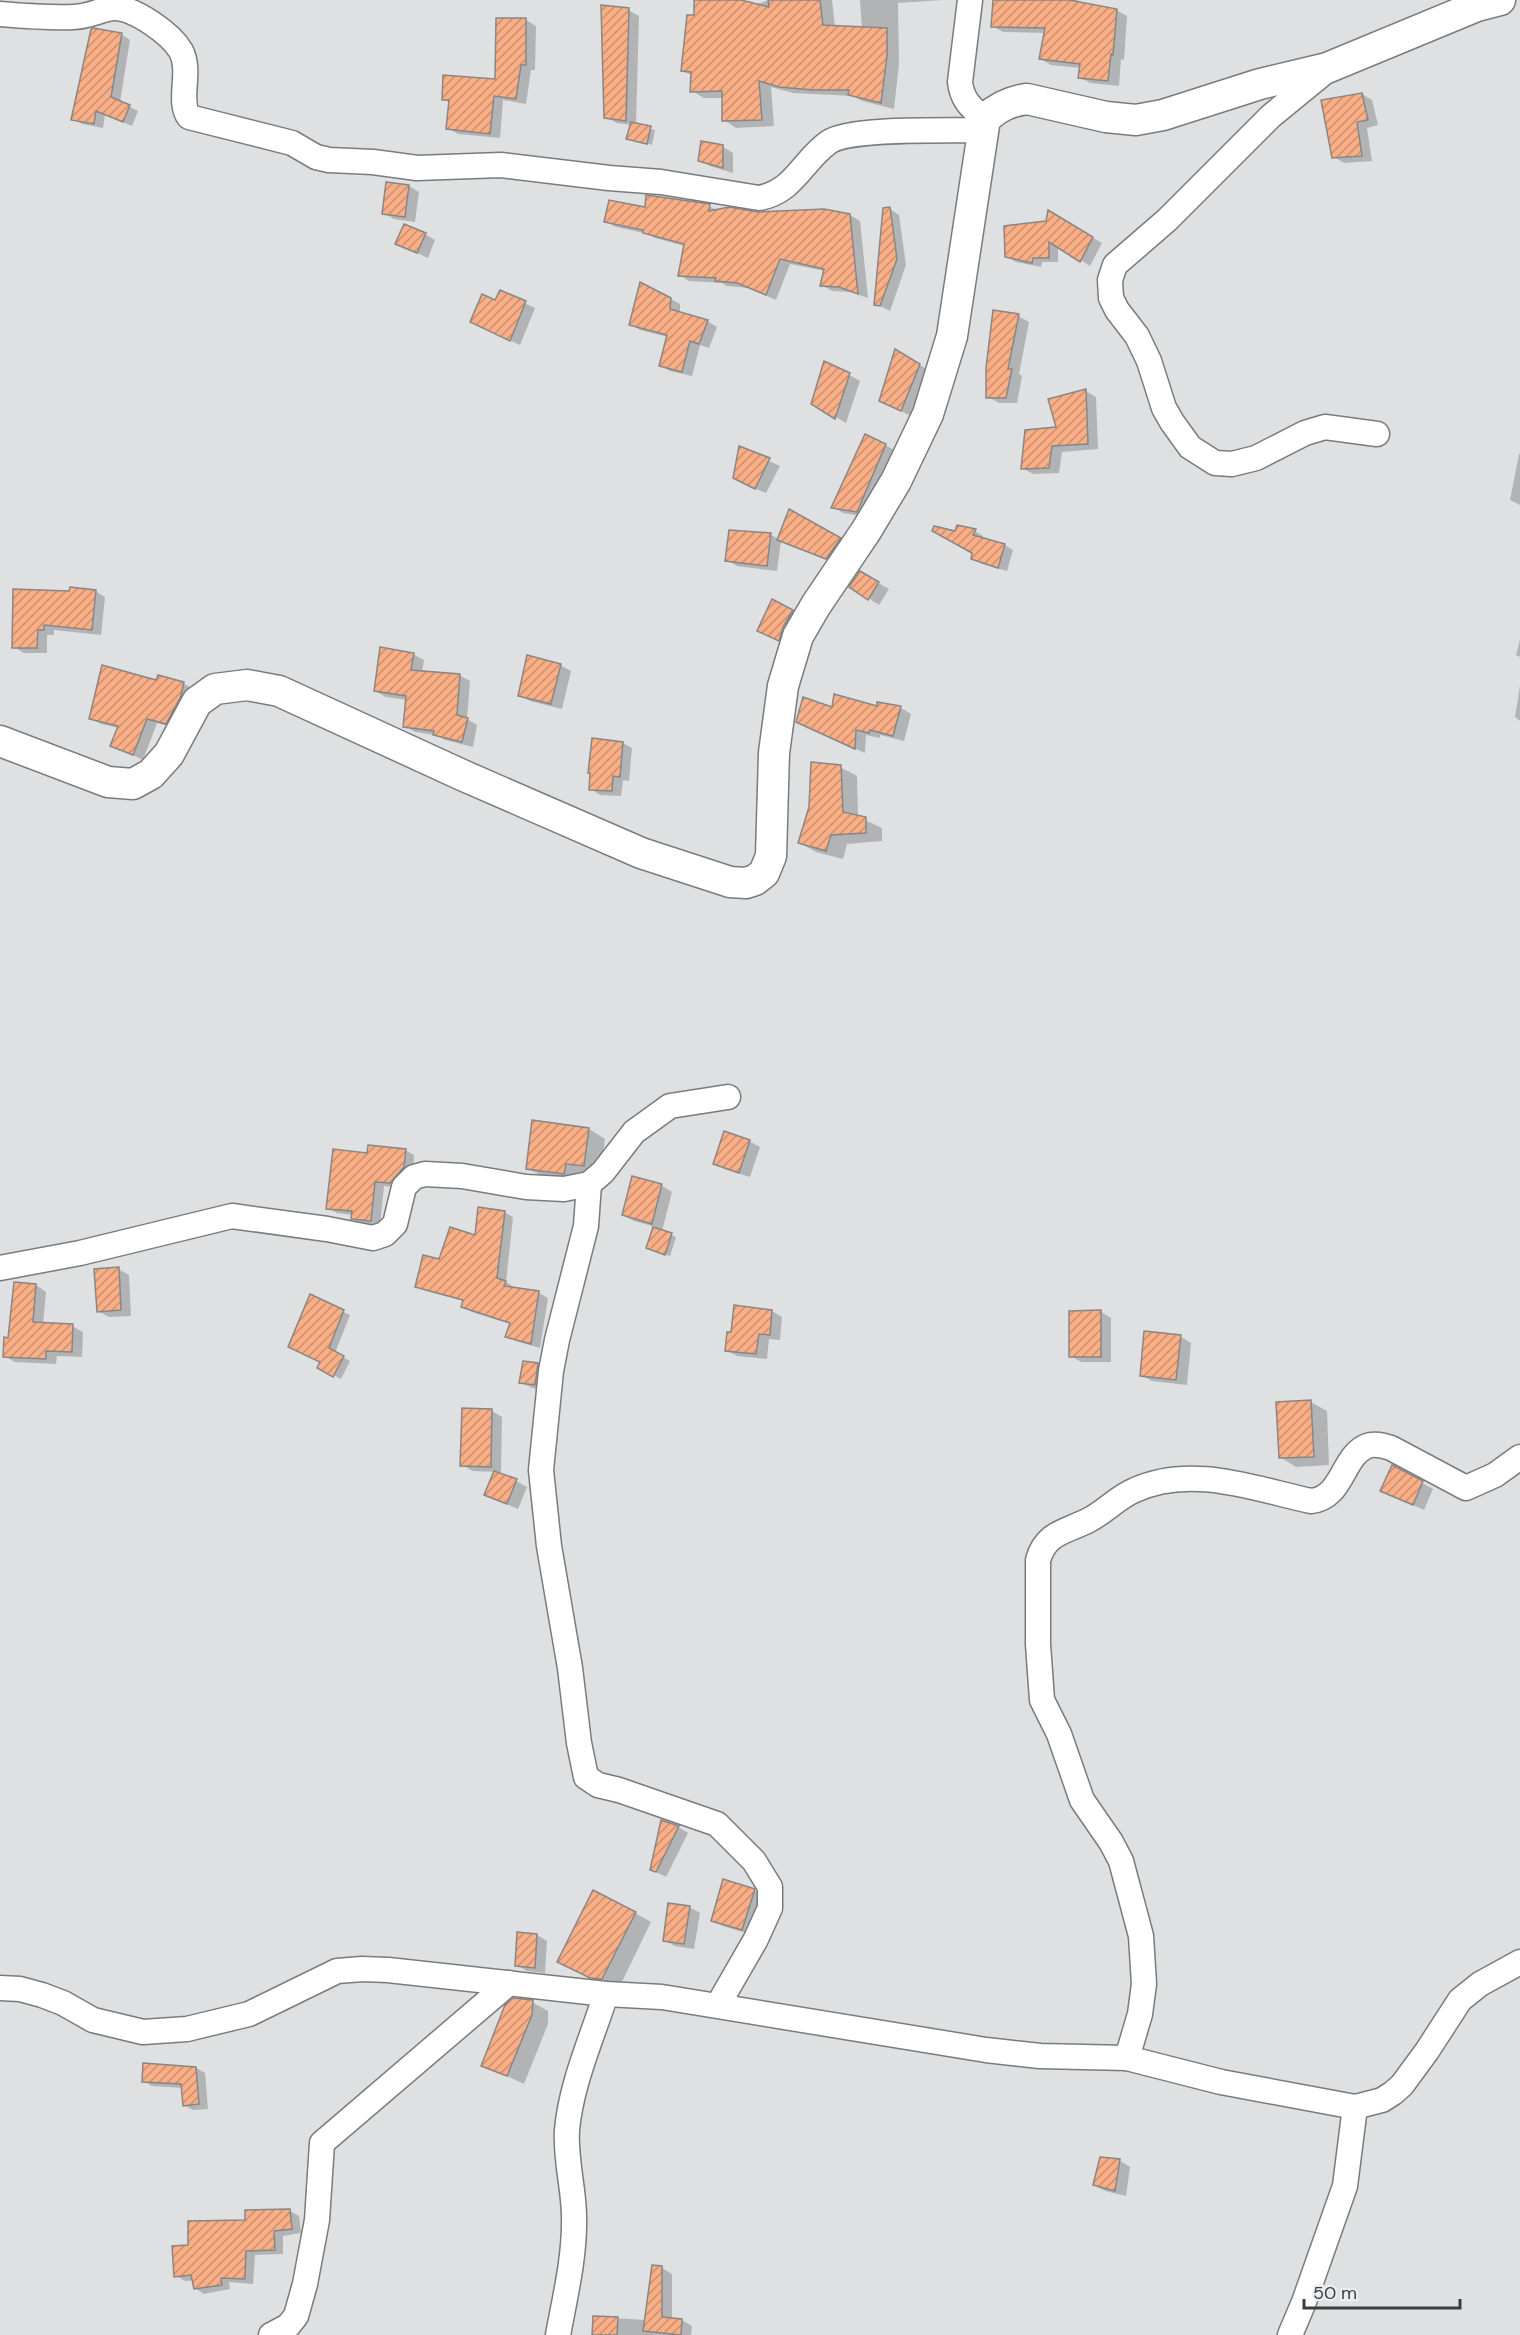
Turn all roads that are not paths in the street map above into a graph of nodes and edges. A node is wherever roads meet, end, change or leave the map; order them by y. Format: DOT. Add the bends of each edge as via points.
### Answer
graph roads {
  1 [pos="970,0"];
  2 [pos="1500,0"];
  3 [pos="0,14"];
  4 [pos="1334,65"];
  5 [pos="984,124"];
  6 [pos="1377,434"];
  7 [pos="0,741"];
  8 [pos="728,1096"];
  9 [pos="589,1185"];
  10 [pos="0,1268"];
  11 [pos="1520,1457"];
  12 [pos="1520,1962"];
  13 [pos="509,1983"];
  14 [pos="0,1988"];
  15 [pos="606,1994"];
  16 [pos="717,2005"];
  17 [pos="1127,2058"];
  18 [pos="1354,2107"];
  19 [pos="271,2335"];
  20 [pos="558,2335"];
  21 [pos="1290,2335"];
  1 -- 5 [label="street" via="961,94"];
  2 -- 4 [label="street"];
  3 -- 5 [label="street" via="75,17 116,8 131,11 152,23 183,54 187,79 184,105 189,117 292,143 328,160 417,168 501,165 662,182 759,198 775,195 830,142 844,136"];
  4 -- 5 [label="street" via="1136,120 1028,99 1014,100 997,109"];
  4 -- 6 [label="street" via="1271,116 1167,220 1115,265 1110,280 1111,297 1137,336 1172,422 1190,447 1215,463 1232,464 1256,458 1325,427"];
  5 -- 7 [label="street" via="952,336 928,414 896,481 798,636 783,686 774,753 771,856 764,873 755,880 730,882 641,853 279,691 246,685 216,689 197,702 170,754 151,774 132,784 108,782"];
  8 -- 9 [label="street" via="670,1106 634,1132"];
  9 -- 10 [label="street" via="555,1189 425,1174 404,1187 395,1224 385,1234 373,1238 232,1215 80,1253"];
  9 -- 16 [label="street" via="586,1226 551,1371 541,1470 579,1743 586,1777 598,1785 717,1824 754,1861 770,1887 770,1908"];
  11 -- 17 [label="street" via="1466,1488 1391,1448 1368,1446 1358,1453 1332,1491 1311,1501 1223,1482 1162,1480 1117,1499 1090,1520 1061,1532 1041,1548 1038,1644 1042,1700 1059,1734 1082,1800 1120,1861 1141,1936 1144,1984"];
  12 -- 18 [label="street" via="1460,2000 1427,2051 1393,2093"];
  13 -- 14 [label="street" via="388,1970 337,1971 249,2014 187,2029 143,2032 93,2020 42,1995"];
  13 -- 15 [label="street"];
  13 -- 19 [label="street" via="322,2143 317,2220 305,2284 296,2316 288,2326"];
  15 -- 16 [label="street"];
  15 -- 20 [label="street" via="578,2081 568,2128 574,2218"];
  16 -- 17 [label="street" via="986,2050"];
  17 -- 18 [label="street" via="1221,2082"];
  18 -- 21 [label="street" via="1345,2186"];
}
